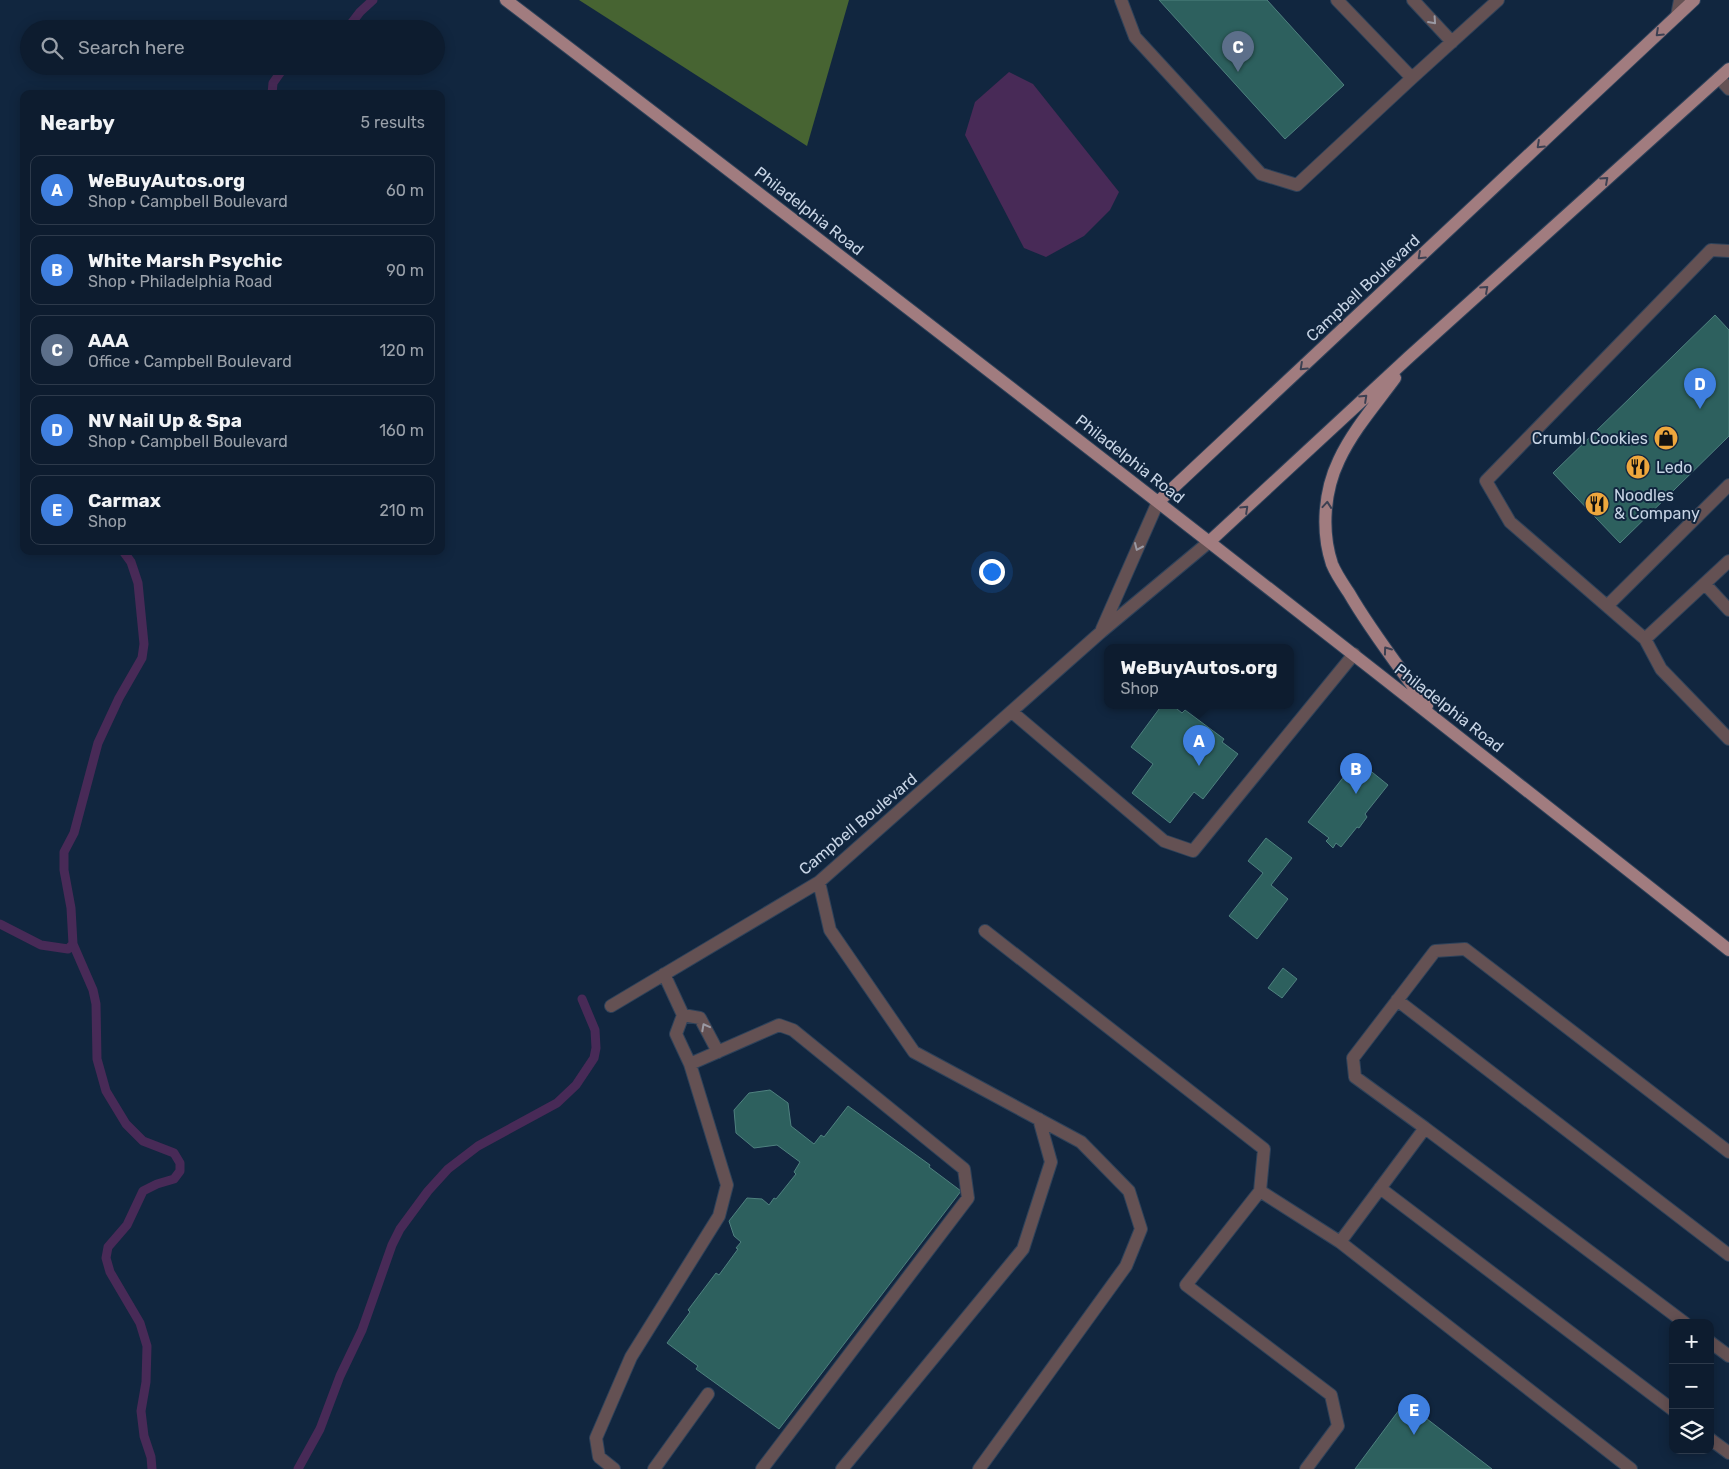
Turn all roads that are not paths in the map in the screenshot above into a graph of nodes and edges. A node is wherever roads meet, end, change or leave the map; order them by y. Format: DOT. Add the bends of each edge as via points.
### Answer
graph roads {
  1 [pos="506,0"];
  2 [pos="1121,0"];
  3 [pos="1338,0"];
  4 [pos="1413,0"];
  5 [pos="1498,0"];
  6 [pos="1680,0"];
  7 [pos="1694,0"];
  8 [pos="1677,16"];
  9 [pos="1452,42"];
  10 [pos="1729,69"];
  11 [pos="1412,78"];
  12 [pos="1719,78"];
  13 [pos="1729,89"];
  14 [pos="1729,251"];
  15 [pos="1409,357"];
  16 [pos="1729,485"];
  17 [pos="1158,502"];
  18 [pos="1209,542"];
  19 [pos="1729,561"];
  20 [pos="1705,584"];
  21 [pos="1607,606"];
  22 [pos="1729,610"];
  23 [pos="1101,632"];
  24 [pos="1645,639"];
  25 [pos="1354,654"];
  26 [pos="1012,712"];
  27 [pos="1436,718"];
  28 [pos="1729,739"];
  29 [pos="819,882"];
  30 [pos="985,931"];
  31 [pos="1729,950"];
  32 [pos="664,974"];
  33 [pos="1397,1000"];
  34 [pos="611,1006"];
  35 [pos="683,1015"];
  36 [pos="718,1052"];
  37 [pos="690,1064"];
  38 [pos="1039,1119"];
  39 [pos="1424,1128"];
  40 [pos="1729,1152"];
  41 [pos="1380,1188"];
  42 [pos="1260,1191"];
  43 [pos="1340,1242"];
  44 [pos="1729,1255"];
  45 [pos="1680,1319"];
  46 [pos="1714,1345"];
  47 [pos="1729,1356"];
  48 [pos="708,1394"];
  49 [pos="1672,1409"];
  50 [pos="1714,1442"];
  51 [pos="1729,1453"];
  52 [pos="614,1469"];
  53 [pos="654,1469"];
  54 [pos="762,1469"];
  55 [pos="842,1469"];
  56 [pos="979,1469"];
  57 [pos="1306,1469"];
  58 [pos="1631,1469"];
  1 -- 17 [label="main road, Philadelphia Road"];
  2 -- 11 [label="street" via="1135,37 1261,174 1297,186"];
  3 -- 11 [label="street"];
  4 -- 9 [label="street, one-way"];
  5 -- 9 [label="street"];
  6 -- 8 [label="street"];
  7 -- 8 [label="main road, Campbell Boulevard"];
  8 -- 17 [label="main road, Campbell Boulevard, one-way"];
  9 -- 11 [label="street"];
  10 -- 12 [label="main road, Campbell Boulevard"];
  12 -- 13 [label="street"];
  15 -- 12 [label="main road, Campbell Boulevard, one-way"];
  14 -- 21 [label="street" via="1712,250 1486,481 1510,522"];
  18 -- 15 [label="main road, Campbell Boulevard, one-way"];
  27 -- 15 [label="main road, one-way" via="1361,613 1332,565 1326,541 1326,507 1339,459"];
  16 -- 21 [label="street"];
  17 -- 18 [label="main road, Philadelphia Road"];
  17 -- 23 [label="street, Campbell Boulevard, one-way"];
  18 -- 23 [label="street, Campbell Boulevard"];
  18 -- 25 [label="main road, Philadelphia Road"];
  19 -- 20 [label="street"];
  20 -- 22 [label="street"];
  20 -- 24 [label="street"];
  21 -- 24 [label="street"];
  23 -- 26 [label="street, Campbell Boulevard"];
  24 -- 28 [label="street" via="1661,669"];
  25 -- 26 [label="street" via="1193,851 1164,841"];
  25 -- 27 [label="main road, Philadelphia Road"];
  26 -- 29 [label="street, Campbell Boulevard"];
  27 -- 31 [label="main road, Philadelphia Road"];
  29 -- 32 [label="street, Campbell Boulevard"];
  29 -- 38 [label="street" via="830,930 914,1052"];
  30 -- 42 [label="street" via="1264,1149"];
  32 -- 34 [label="street, Campbell Boulevard"];
  32 -- 35 [label="street"];
  33 -- 39 [label="street" via="1353,1058 1355,1077"];
  33 -- 40 [label="street" via="1435,951 1465,949"];
  33 -- 44 [label="street"];
  36 -- 35 [label="street, one-way" via="700,1018"];
  35 -- 37 [label="street" via="676,1034"];
  36 -- 37 [label="street"];
  36 -- 54 [label="street" via="779,1025 793,1030 964,1169 968,1198"];
  37 -- 52 [label="street" via="727,1185 719,1216 632,1357 596,1438 599,1457"];
  38 -- 55 [label="street" via="1051,1162 1023,1249"];
  38 -- 56 [label="street" via="1081,1142 1129,1191 1141,1229 1126,1266"];
  39 -- 41 [label="street"];
  39 -- 45 [label="street"];
  41 -- 43 [label="street"];
  41 -- 49 [label="street"];
  42 -- 43 [label="street"];
  42 -- 57 [label="street" via="1186,1285 1331,1395 1338,1426"];
  43 -- 58 [label="street"];
  46 -- 47 [label="street"];
  48 -- 53 [label="street"];
  50 -- 51 [label="street"];
}
